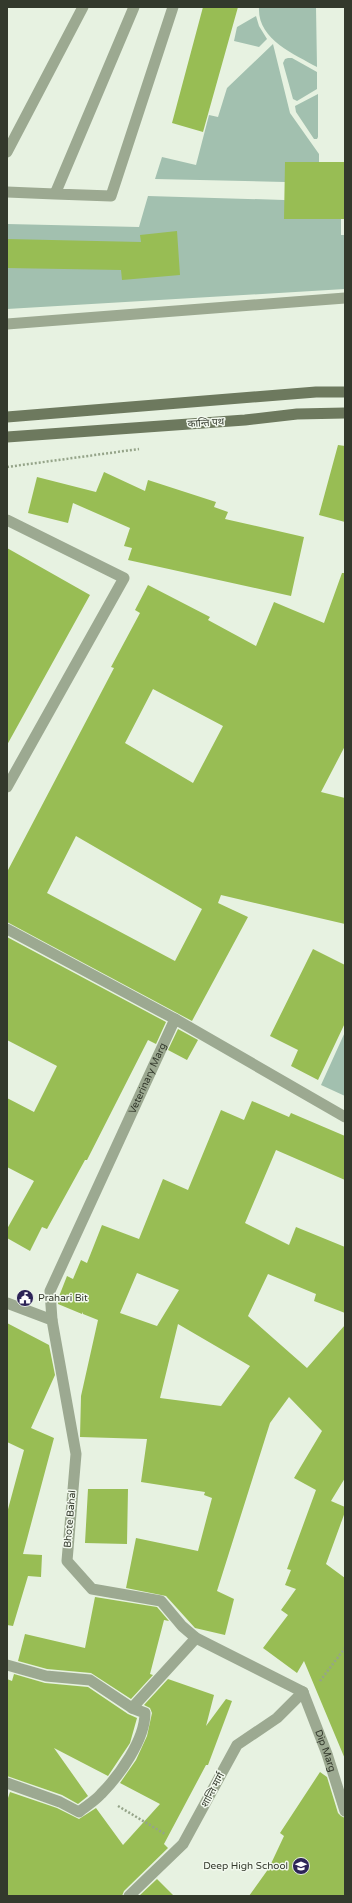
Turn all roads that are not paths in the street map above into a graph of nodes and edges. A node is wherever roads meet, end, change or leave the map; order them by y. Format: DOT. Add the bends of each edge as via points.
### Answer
graph roads {
  1 [pos="83,7"];
  2 [pos="134,7"];
  3 [pos="173,7"];
  4 [pos="7,152"];
  5 [pos="7,192"];
  6 [pos="55,194"];
  7 [pos="345,298"];
  8 [pos="7,324"];
  9 [pos="345,392"];
  10 [pos="345,413"];
  11 [pos="7,417"];
  12 [pos="7,438"];
  13 [pos="7,520"];
  14 [pos="7,787"];
  15 [pos="7,929"];
  16 [pos="175,1019"];
  17 [pos="345,1117"];
  18 [pos="7,1303"];
  19 [pos="52,1320"];
  20 [pos="196,1638"];
  21 [pos="7,1666"];
  22 [pos="303,1692"];
  23 [pos="132,1708"];
  24 [pos="7,1783"];
  25 [pos="345,1811"];
  26 [pos="130,1896"];
  1 -- 4 [label="street"];
  2 -- 6 [label="street"];
  3 -- 6 [label="street" via="111,196"];
  5 -- 6 [label="street"];
  7 -- 8 [label="street"];
  9 -- 11 [label="main road" via="316,392"];
  10 -- 12 [label="main road, कान्ति पथ" via="297,414"];
  13 -- 14 [label="street" via="124,578"];
  15 -- 16 [label="street"];
  16 -- 17 [label="street"];
  16 -- 19 [label="street, Veterinary Marg" via="50,1291"];
  18 -- 19 [label="street"];
  19 -- 20 [label="street, Bhote Bahal" via="76,1454 67,1561 92,1589 162,1601 182,1626"];
  20 -- 22 [label="street, Bhote Bahal"];
  20 -- 23 [label="street"];
  21 -- 23 [label="street" via="46,1676 90,1680"];
  22 -- 25 [label="street, Dip Marg"];
  22 -- 26 [label="street, शान्ति मार्ग" via="277,1718 237,1744 183,1844"];
  23 -- 24 [label="street" via="144,1713 145,1718 136,1746 123,1768 100,1795 79,1812 60,1802"];
}
